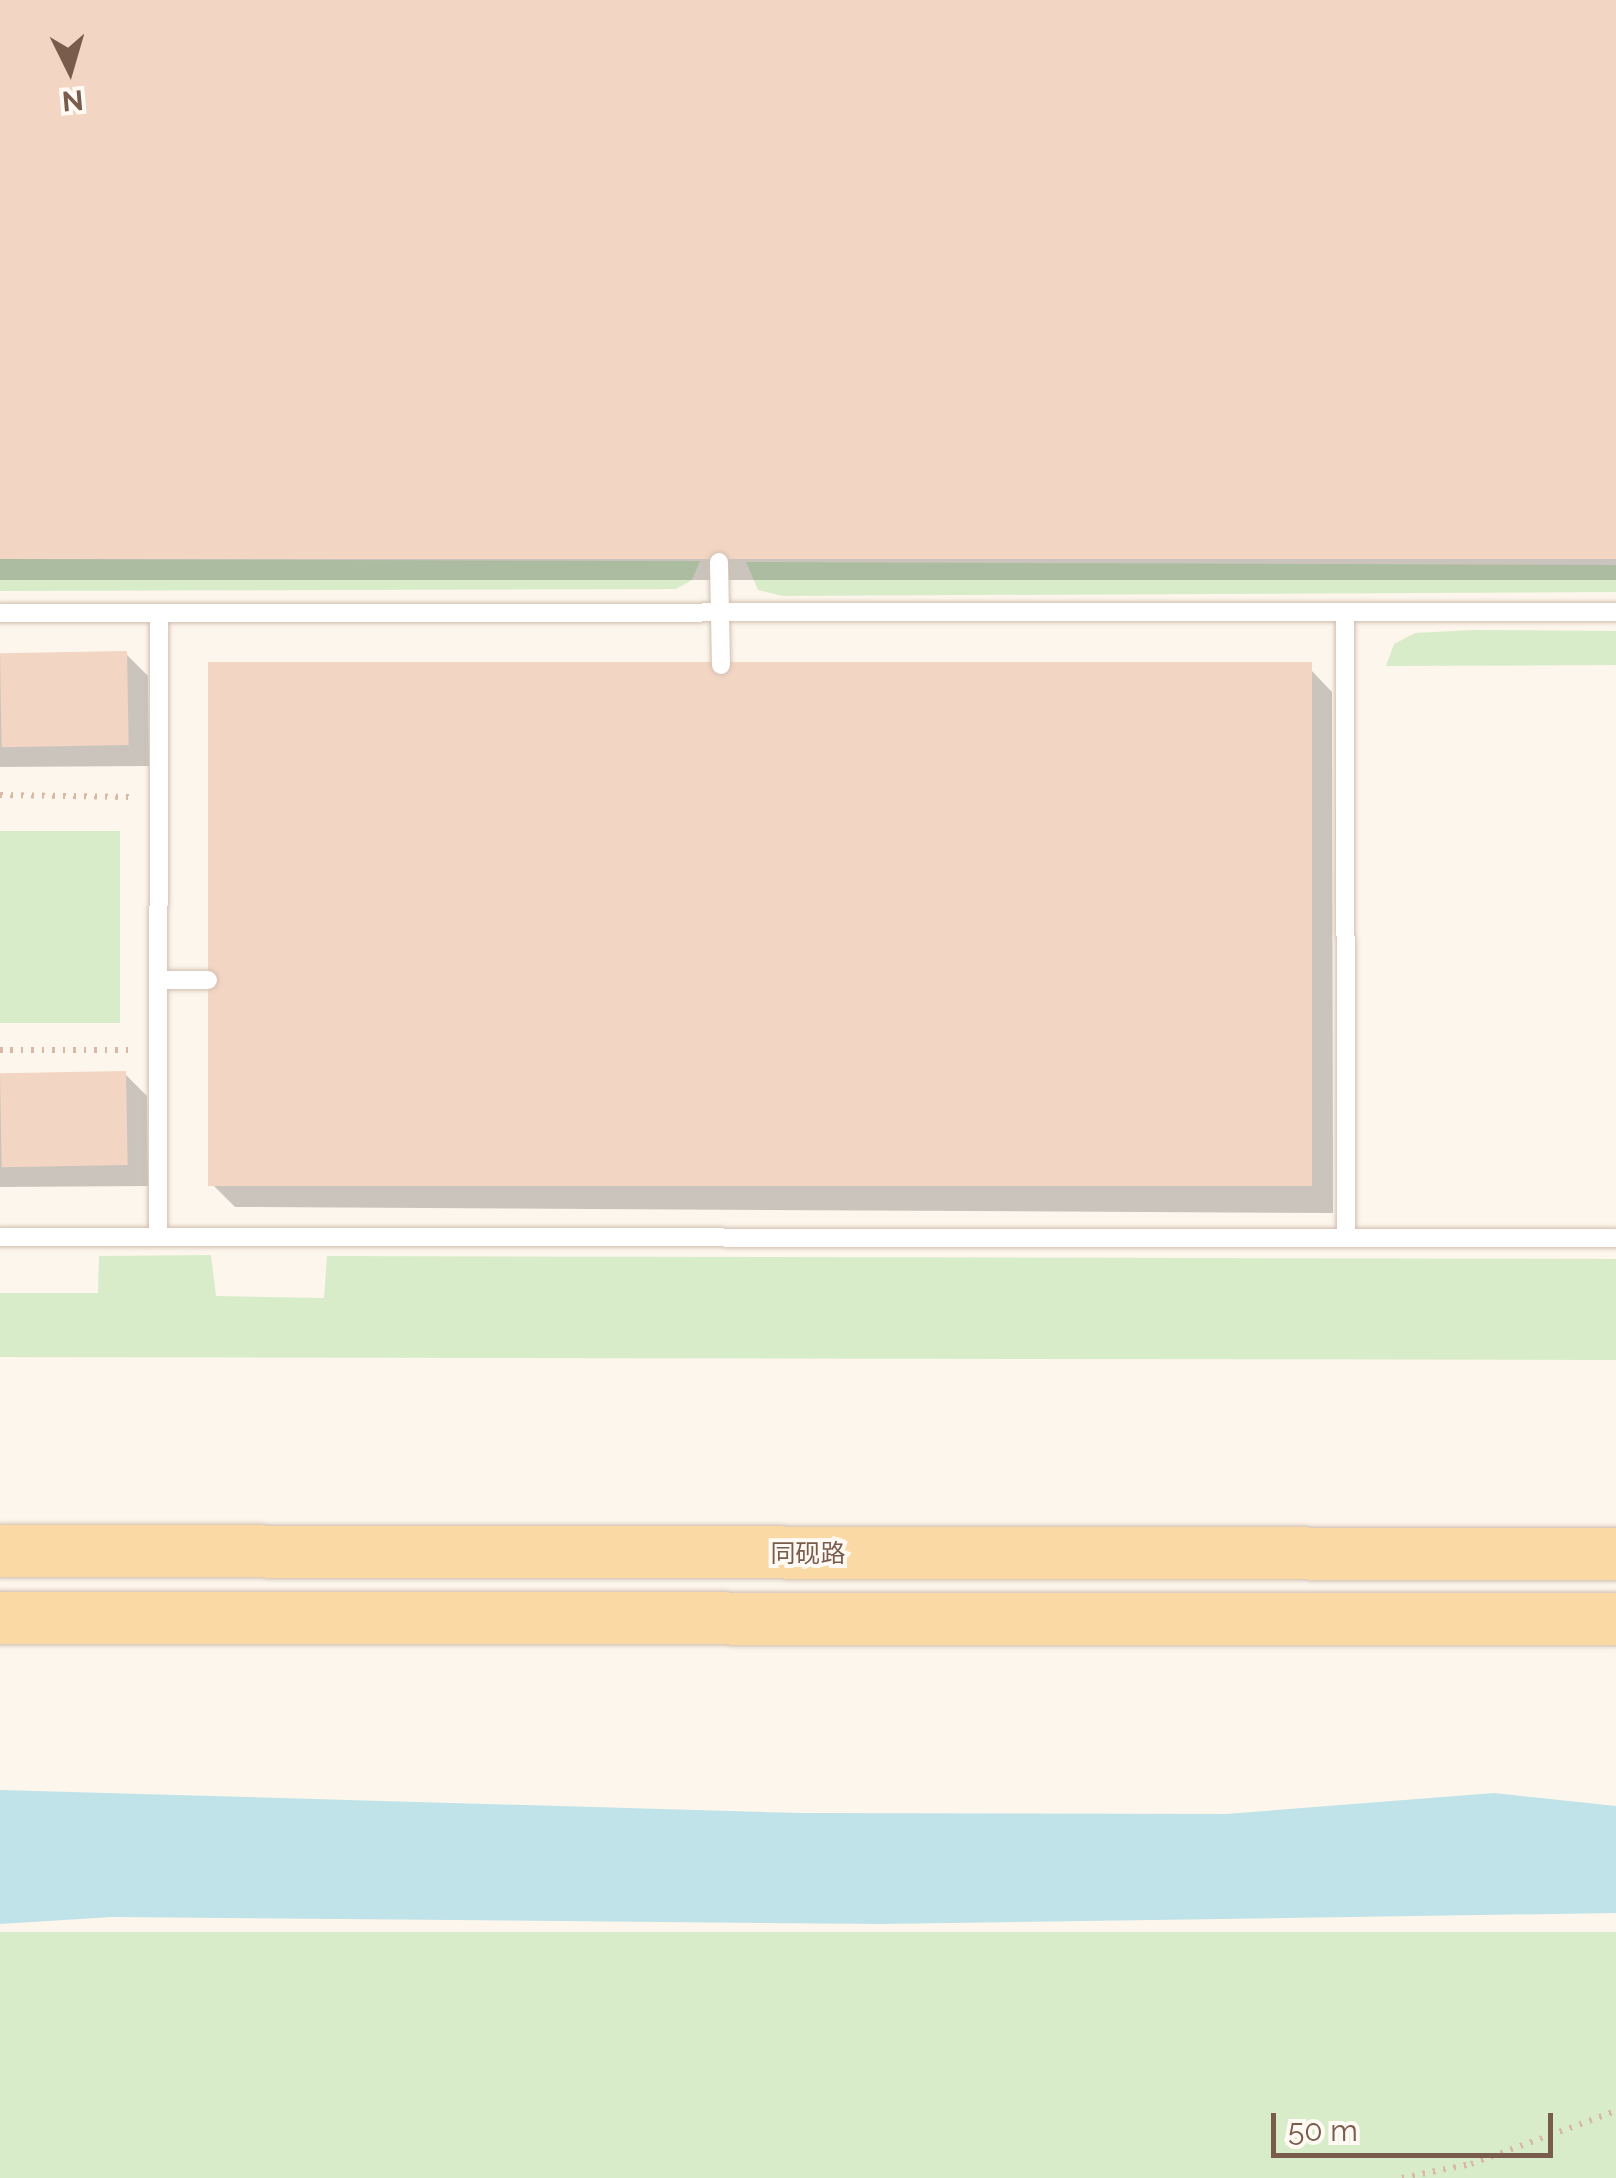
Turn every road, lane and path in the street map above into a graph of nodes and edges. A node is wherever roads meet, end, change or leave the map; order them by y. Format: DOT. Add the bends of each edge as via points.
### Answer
graph roads {
  1 [pos="719,562"];
  2 [pos="0,612"];
  3 [pos="159,612"];
  4 [pos="720,612"];
  5 [pos="1616,612"];
  6 [pos="1346,613"];
  7 [pos="721,665"];
  8 [pos="0,796"];
  9 [pos="159,797"];
  10 [pos="158,980"];
  11 [pos="208,980"];
  12 [pos="0,1050"];
  13 [pos="159,1050"];
  14 [pos="0,1237"];
  15 [pos="158,1237"];
  16 [pos="1346,1238"];
  17 [pos="1616,1238"];
  18 [pos="0,1551"];
  19 [pos="1616,1554"];
  20 [pos="0,1618"];
  21 [pos="1616,1620"];
  22 [pos="1616,2110"];
  23 [pos="1402,2178"];
  1 -- 4 [label="lane"];
  2 -- 3 [label="lane"];
  3 -- 4 [label="lane"];
  3 -- 9 [label="lane"];
  4 -- 6 [label="lane"];
  4 -- 7 [label="lane"];
  5 -- 6 [label="lane"];
  6 -- 16 [label="lane"];
  8 -- 9 [label="path"];
  9 -- 10 [label="lane"];
  10 -- 11 [label="lane"];
  10 -- 13 [label="lane"];
  12 -- 13 [label="path"];
  13 -- 15 [label="lane"];
  14 -- 15 [label="lane"];
  15 -- 16 [label="lane"];
  16 -- 17 [label="lane"];
  18 -- 19 [label="main road, 同砚路"];
  20 -- 21 [label="main road"];
  22 -- 23 [label="path" via="1471,2164"];
}
